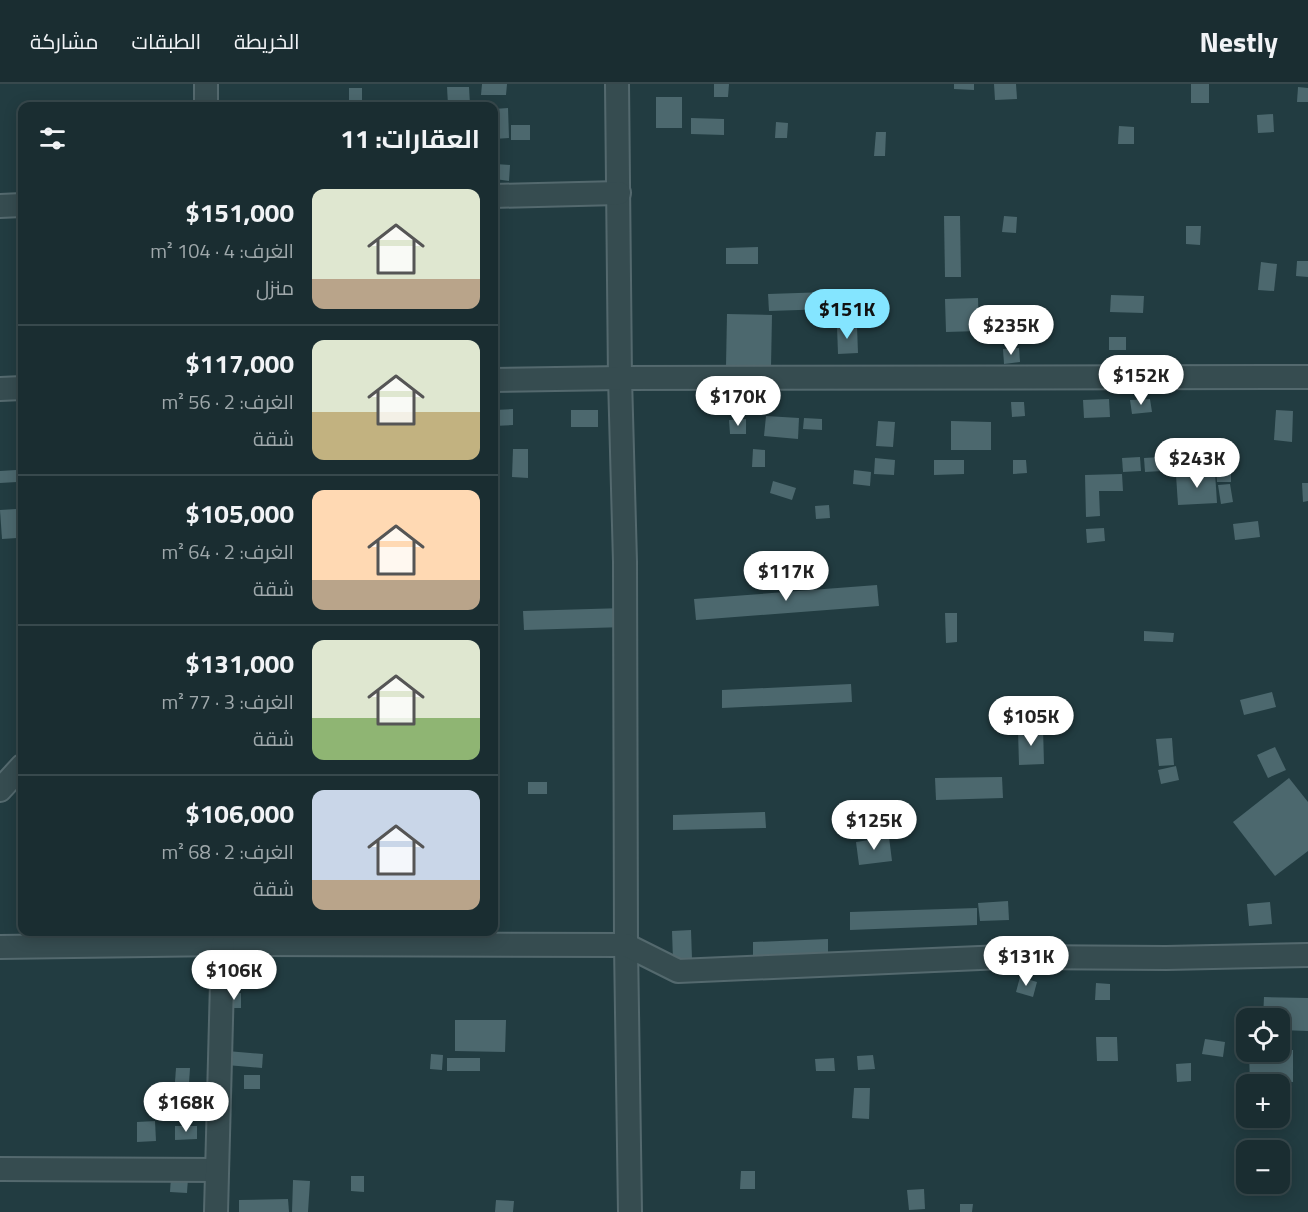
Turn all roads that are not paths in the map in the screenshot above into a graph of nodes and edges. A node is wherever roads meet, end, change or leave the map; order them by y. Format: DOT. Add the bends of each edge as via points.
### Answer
graph roads {
  1 [pos="206,84"];
  2 [pos="617,84"];
  3 [pos="206,102"];
  4 [pos="619,193"];
  5 [pos="498,196"];
  6 [pos="18,205"];
  7 [pos="0,206"];
  8 [pos="620,378"];
  9 [pos="1308,378"];
  10 [pos="498,380"];
  11 [pos="18,388"];
  12 [pos="0,389"];
  13 [pos="0,765"];
  14 [pos="18,765"];
  15 [pos="18,770"];
  16 [pos="0,790"];
  17 [pos="223,944"];
  18 [pos="626,945"];
  19 [pos="0,947"];
  20 [pos="1308,955"];
  21 [pos="0,1168"];
  22 [pos="217,1170"];
  23 [pos="216,1212"];
  24 [pos="630,1212"];
  1 -- 3 [label="street"];
  2 -- 4 [label="street"];
  4 -- 5 [label="street"];
  4 -- 8 [label="street"];
  6 -- 7 [label="street"];
  8 -- 9 [label="street"];
  8 -- 10 [label="street"];
  8 -- 18 [label="street" via="626,574"];
  11 -- 12 [label="street"];
  13 -- 14 [label="street"];
  15 -- 16 [label="street"];
  17 -- 18 [label="street"];
  17 -- 19 [label="street"];
  17 -- 22 [label="street"];
  18 -- 20 [label="street" via="678,971 1003,957"];
  18 -- 24 [label="street"];
  21 -- 22 [label="street"];
  22 -- 23 [label="street"];
}
